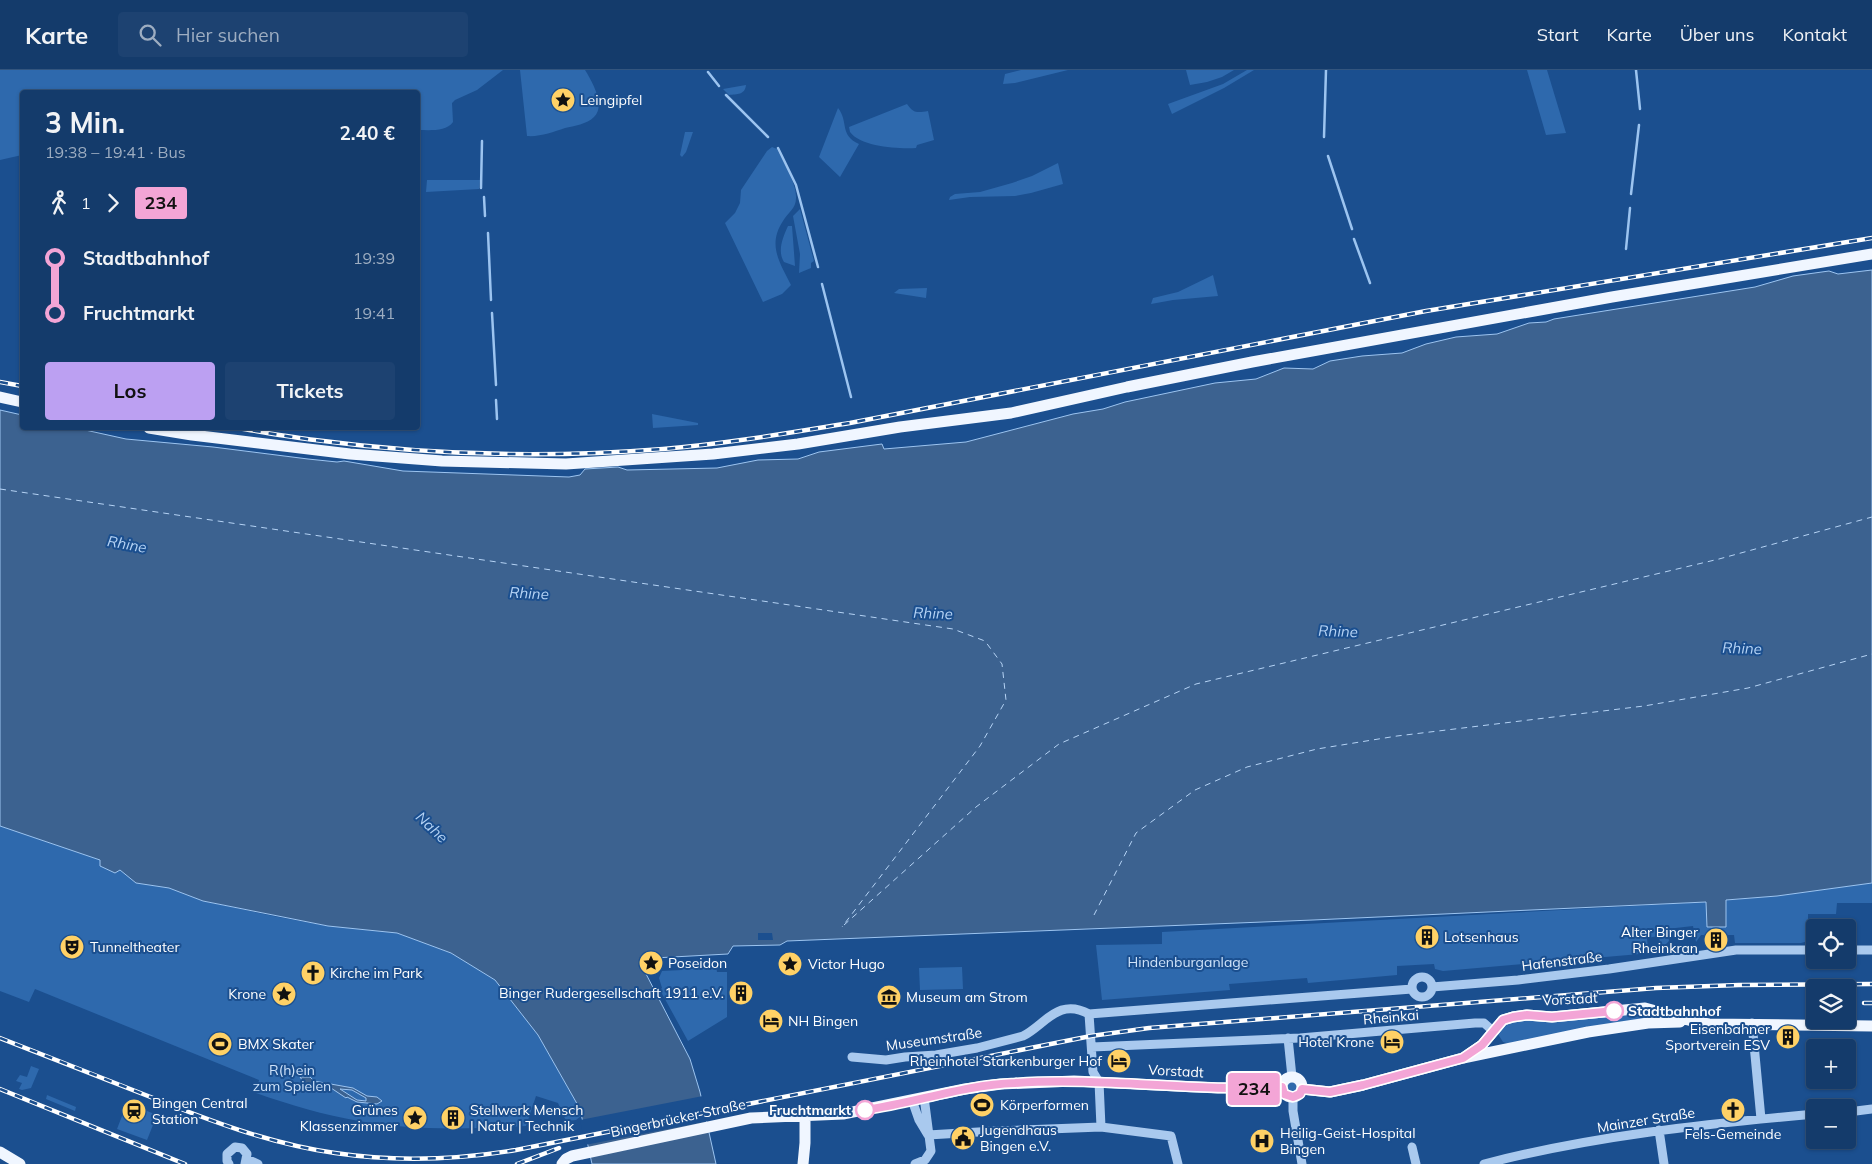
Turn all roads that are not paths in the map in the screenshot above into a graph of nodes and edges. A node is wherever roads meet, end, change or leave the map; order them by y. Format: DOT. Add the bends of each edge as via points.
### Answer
graph roads {
  1 [pos="1872,254"];
  2 [pos="0,397"];
  3 [pos="20,402"];
  4 [pos="161,430"];
  5 [pos="1806,950"];
  6 [pos="1856,950"];
  7 [pos="1872,950"];
  8 [pos="1432,987"];
  9 [pos="1412,988"];
  10 [pos="1645,1008"];
  11 [pos="1089,1014"];
  12 [pos="1692,1021"];
  13 [pos="1648,1023"];
  14 [pos="1752,1023"];
  15 [pos="1872,1026"];
  16 [pos="1493,1031"];
  17 [pos="1288,1038"];
  18 [pos="1092,1047"];
  19 [pos="1510,1049"];
  20 [pos="852,1057"];
  21 [pos="1463,1058"];
  22 [pos="1292,1077"];
  23 [pos="1099,1082"];
  24 [pos="1282,1087"];
  25 [pos="1302,1089"];
  26 [pos="924,1097"];
  27 [pos="1293,1097"];
  28 [pos="912,1100"];
  29 [pos="1872,1109"];
  30 [pos="1856,1111"];
  31 [pos="1806,1115"];
  32 [pos="805,1116"];
  33 [pos="1761,1119"];
  34 [pos="1101,1127"];
  35 [pos="1659,1130"];
  36 [pos="928,1135"];
  37 [pos="1412,1147"];
  38 [pos="0,1152"];
  39 [pos="246,1161"];
  40 [pos="20,1164"];
  41 [pos="229,1164"];
  42 [pos="258,1164"];
  43 [pos="562,1164"];
  44 [pos="803,1164"];
  45 [pos="915,1164"];
  46 [pos="1178,1164"];
  47 [pos="1302,1164"];
  48 [pos="1416,1164"];
  49 [pos="1484,1164"];
  50 [pos="1664,1164"];
  1 -- 4 [label="main road" via="1281,357 1011,412 713,454 566,464 442,461 350,454"];
  2 -- 3 [label="main road"];
  5 -- 8 [label="street, Hafenstraße" via="1736,950 1591,972"];
  6 -- 7 [label="street"];
  8 -- 9 [label="street, Hafenstraße" via="1424,996 1416,994"];
  8 -- 9 [label="street, Hafenstraße" via="1428,979 1422,977 1414,981"];
  9 -- 11 [label="street"];
  10 -- 12 [label="main road, Vorstadt"];
  10 -- 13 [label="main road" via="1651,1017"];
  10 -- 16 [label="main road, Vorstadt" via="1552,1017 1513,1017 1503,1020"];
  11 -- 18 [label="street"];
  11 -- 20 [label="street, Museumstraße" via="1073,1009 1059,1012 1045,1018 1023,1036 952,1053 886,1060"];
  12 -- 13 [label="main road, Vorstadt"];
  12 -- 14 [label="main road, Vorstadt"];
  13 -- 19 [label="main road, Vorstadt"];
  14 -- 15 [label="main road, Vorstadt"];
  14 -- 33 [label="street"];
  16 -- 17 [label="street, Rheinkai" via="1484,1023 1475,1023"];
  16 -- 19 [label="main road" via="1494,1042 1499,1047"];
  16 -- 21 [label="main road, Vorstadt" via="1482,1045"];
  17 -- 18 [label="street, Rheinkai"];
  17 -- 22 [label="street"];
  18 -- 23 [label="street" via="1093,1073"];
  19 -- 21 [label="main road, Vorstadt"];
  21 -- 25 [label="main road, Vorstadt" via="1330,1092"];
  22 -- 24 [label="main road" via="1286,1079"];
  22 -- 25 [label="main road" via="1300,1081"];
  23 -- 24 [label="main road, Vorstadt" via="1218,1088"];
  23 -- 26 [label="main road" via="1012,1083"];
  23 -- 34 [label="street"];
  24 -- 27 [label="main road" via="1284,1094"];
  25 -- 27 [label="main road"];
  26 -- 28 [label="main road"];
  26 -- 36 [label="street"];
  27 -- 47 [label="street"];
  28 -- 32 [label="main road" via="852,1112"];
  28 -- 36 [label="street" via="918,1120"];
  29 -- 30 [label="street"];
  31 -- 33 [label="street, Mainzer Straße"];
  32 -- 43 [label="main road, Bingerbrücker Straße" via="750,1118 569,1157"];
  32 -- 44 [label="main road"];
  33 -- 35 [label="street, Mainzer Straße"];
  34 -- 36 [label="street"];
  34 -- 46 [label="street" via="1171,1136"];
  35 -- 49 [label="street, Mainzer Straße" via="1526,1153"];
  35 -- 50 [label="street"];
  36 -- 45 [label="street" via="931,1151 925,1160"];
  37 -- 48 [label="street"];
  38 -- 40 [label="main road"];
  39 -- 41 [label="street" via="245,1150 235,1147 227,1154"];
  39 -- 42 [label="street"];
}
